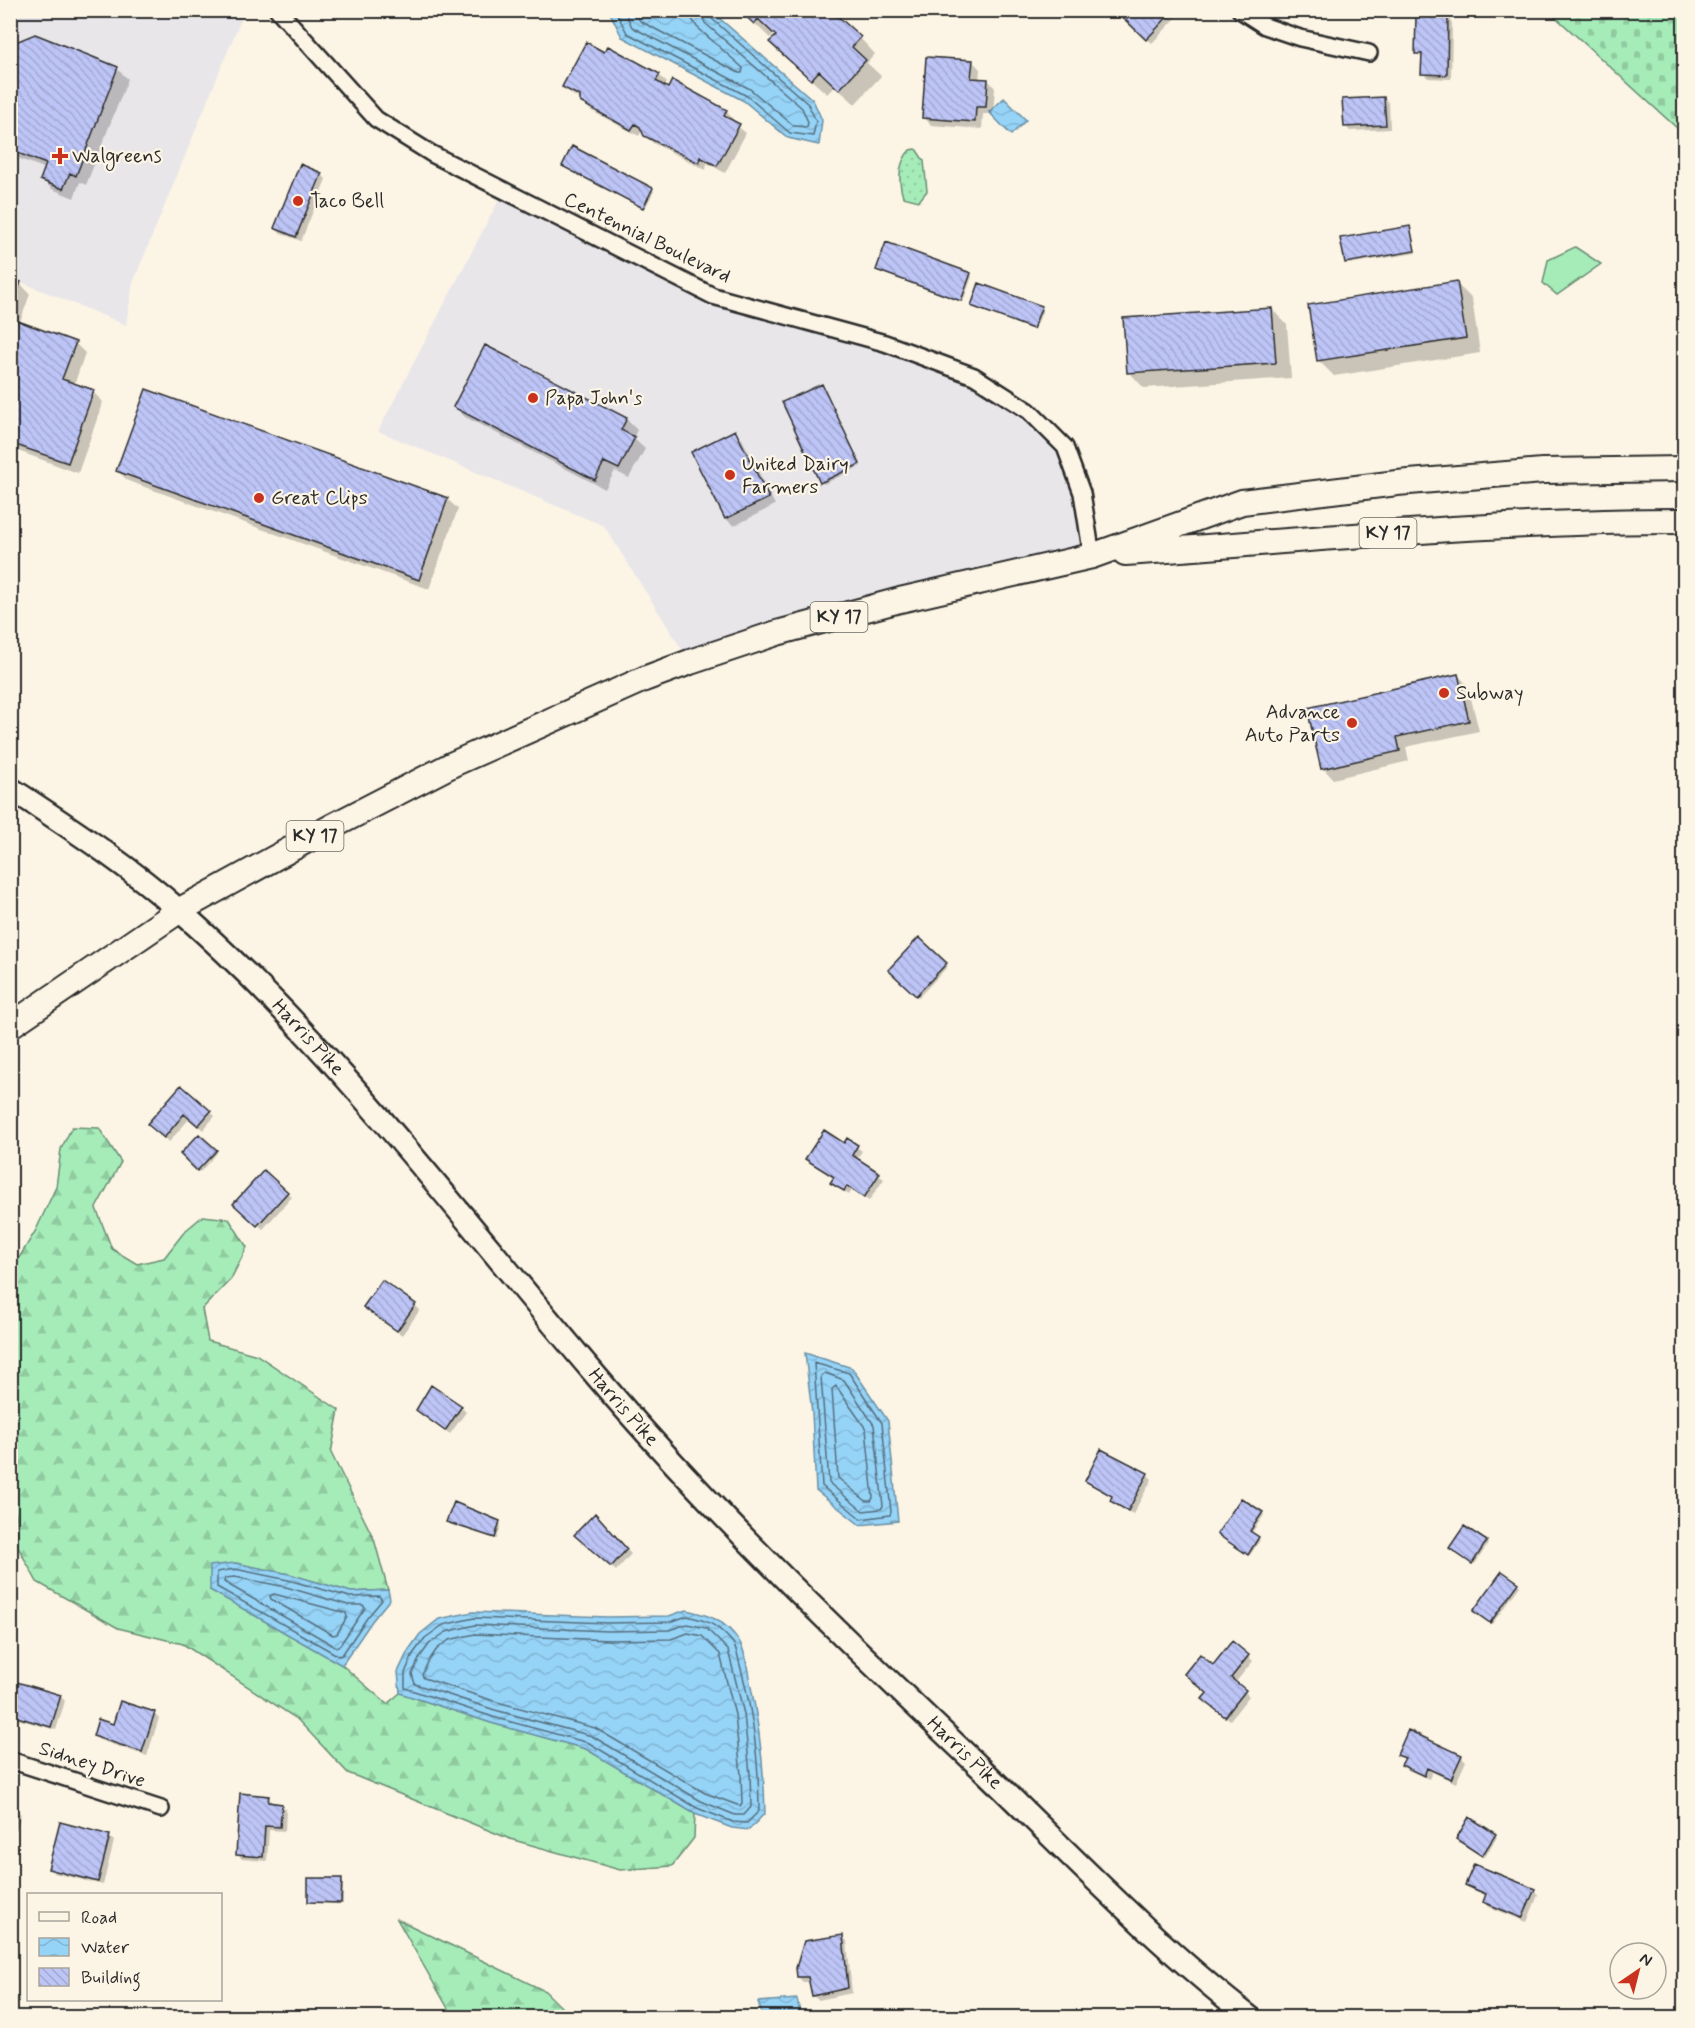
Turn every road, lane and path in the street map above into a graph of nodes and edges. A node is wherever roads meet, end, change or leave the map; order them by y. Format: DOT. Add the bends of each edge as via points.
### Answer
graph roads {
  1 [pos="278,10"];
  2 [pos="1240,10"];
  3 [pos="1369,53"];
  4 [pos="1684,469"];
  5 [pos="1684,521"];
  6 [pos="1092,556"];
  7 [pos="10,788"];
  8 [pos="180,910"];
  9 [pos="10,1026"];
  10 [pos="10,1760"];
  11 [pos="160,1809"];
  12 [pos="1251,2018"];
  1 -- 6 [label="street, Centennial Boulevard" via="376,119 432,154 713,296 885,342 974,376 1029,411 1065,447 1082,493"];
  2 -- 3 [label="street" via="1265,26 1300,38"];
  4 -- 6 [label="main road, KY 17" via="1543,471 1397,483 1242,502"];
  5 -- 6 [label="main road, KY 17" via="1592,521 1439,529"];
  6 -- 8 [label="main road, KY 17" via="777,633 644,679 453,764"];
  7 -- 8 [label="main road, Harris Pike" via="118,861"];
  8 -- 9 [label="main road, KY 17"];
  8 -- 12 [label="main road, Harris Pike" via="328,1058 593,1373 695,1486 850,1644 1124,1909"];
  10 -- 11 [label="street, Sidney Drive"];
}
